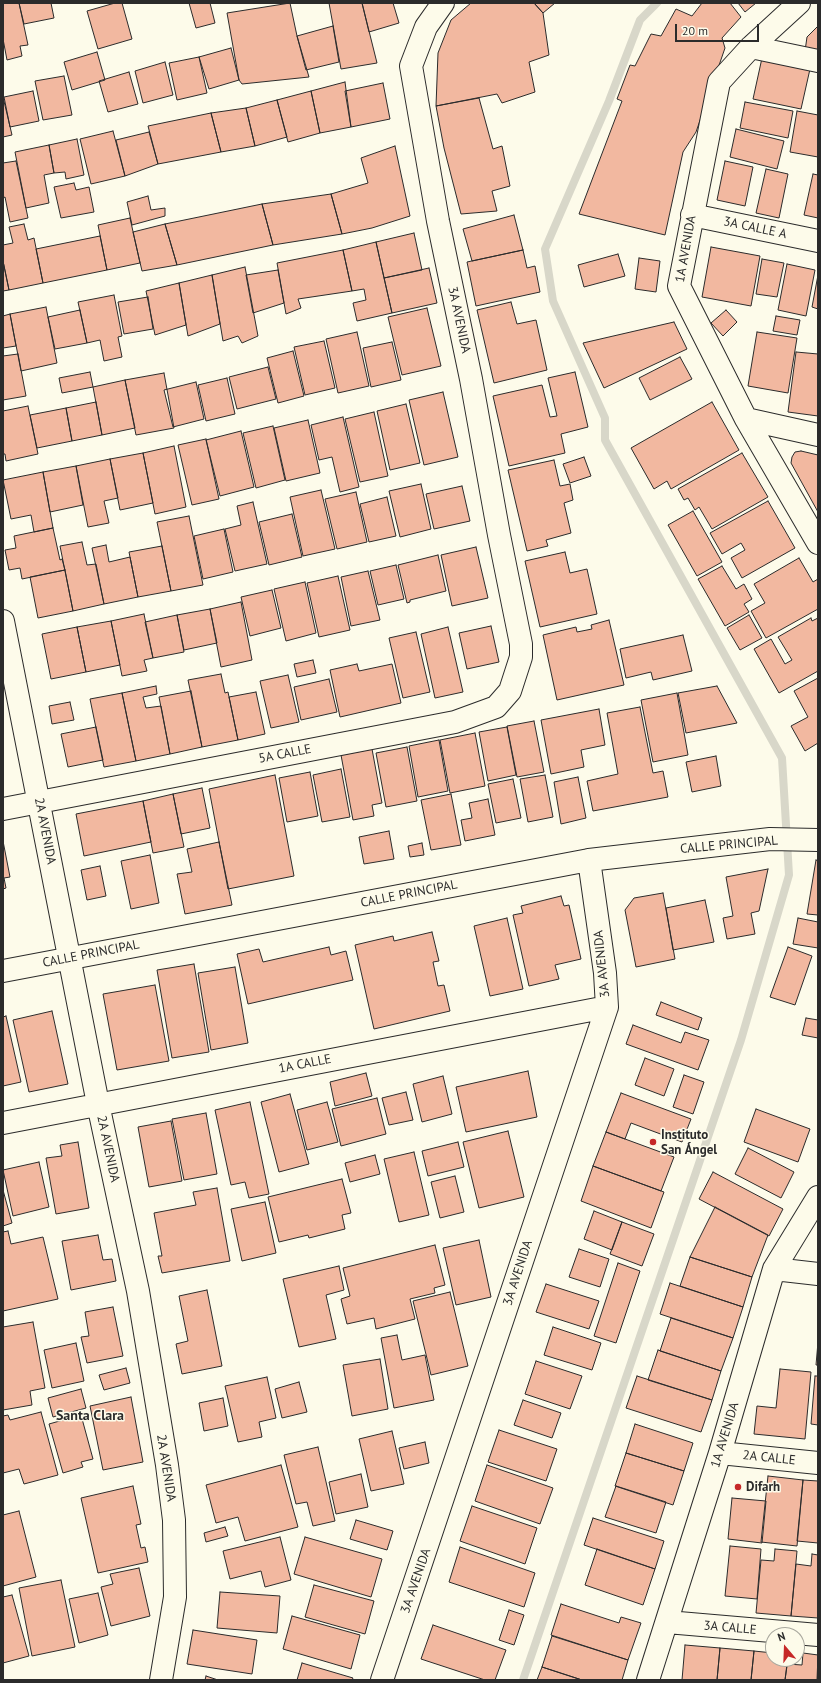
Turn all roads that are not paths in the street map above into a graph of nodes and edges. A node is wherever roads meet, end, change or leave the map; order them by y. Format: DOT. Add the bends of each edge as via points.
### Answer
graph roads {
  1 [pos="443,3"];
  2 [pos="799,3"];
  3 [pos="751,47"];
  4 [pos="818,61"];
  5 [pos="692,215"];
  6 [pos="818,241"];
  7 [pos="746,419"];
  8 [pos="818,435"];
  9 [pos="818,543"];
  10 [pos="3,621"];
  11 [pos="521,644"];
  12 [pos="39,802"];
  13 [pos="3,809"];
  14 [pos="814,840"];
  15 [pos="589,860"];
  16 [pos="70,958"];
  17 [pos="3,971"];
  18 [pos="607,1007"];
  19 [pos="98,1104"];
  20 [pos="3,1123"];
  21 [pos="818,1197"];
  22 [pos="774,1269"];
  23 [pos="818,1274"];
  24 [pos="720,1453"];
  25 [pos="818,1463"];
  26 [pos="667,1622"];
  27 [pos="818,1636"];
  28 [pos="161,1680"];
  29 [pos="382,1680"];
  30 [pos="648,1680"];
  1 -- 11 [label="street, 3A AVENIDA" via="426,27 410,66"];
  2 -- 3 [label="street, 1A AVENIDA"];
  3 -- 4 [label="street"];
  3 -- 5 [label="street, 1A AVENIDA" via="719,82"];
  5 -- 6 [label="street, 3A CALLE A"];
  5 -- 7 [label="street, 1A AVENIDA" via="678,286"];
  7 -- 8 [label="street"];
  7 -- 9 [label="street, 1A AVENIDA"];
  10 -- 12 [label="street, 2A AVENIDA"];
  11 -- 12 [label="street, 5A CALLE" via="521,656 510,691 496,707 479,715 455,722"];
  12 -- 13 [label="street, 5A CALLE"];
  12 -- 16 [label="street, 2A AVENIDA"];
  14 -- 15 [label="street, CALLE PRINCIPAL" via="770,839"];
  15 -- 16 [label="street, CALLE PRINCIPAL"];
  15 -- 18 [label="street, 3A AVENIDA" via="605,973"];
  16 -- 17 [label="street, CALLE PRINCIPAL"];
  16 -- 19 [label="street, 2A AVENIDA"];
  18 -- 19 [label="street, 1A CALLE"];
  18 -- 29 [label="street, 3A AVENIDA"];
  19 -- 20 [label="street, 1A CALLE"];
  19 -- 28 [label="street, 2A AVENIDA" via="138,1291 174,1520 175,1597"];
  21 -- 22 [label="street, 1A AVENIDA"];
  22 -- 23 [label="street"];
  22 -- 24 [label="street, 1A AVENIDA"];
  24 -- 25 [label="street, 2A CALLE"];
  24 -- 26 [label="street, 1A AVENIDA"];
  26 -- 27 [label="street, 3A CALLE"];
  26 -- 30 [label="street, 1A AVENIDA"];
}
